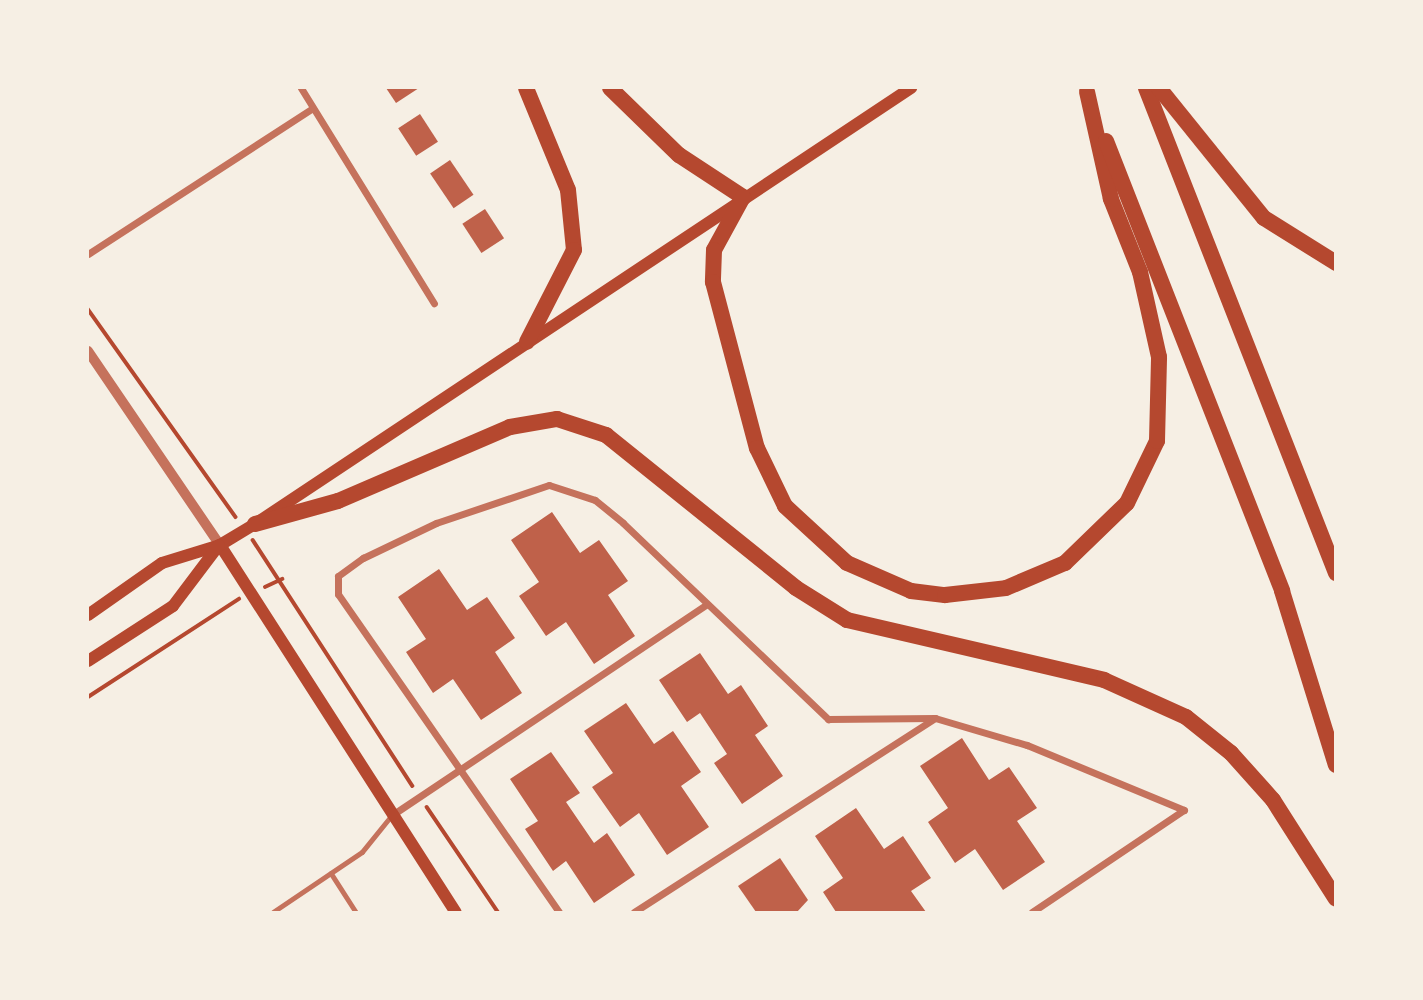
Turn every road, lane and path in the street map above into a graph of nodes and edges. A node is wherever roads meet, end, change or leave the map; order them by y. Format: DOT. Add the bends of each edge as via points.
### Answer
graph roads {
  1 [pos="301,88"];
  2 [pos="526,88"];
  3 [pos="610,88"];
  4 [pos="911,88"];
  5 [pos="1146,88"];
  6 [pos="1159,88"];
  7 [pos="1086,90"];
  8 [pos="311,109"];
  9 [pos="743,197"];
  10 [pos="88,254"];
  11 [pos="1335,263"];
  12 [pos="433,303"];
  13 [pos="88,309"];
  14 [pos="527,342"];
  15 [pos="88,351"];
  16 [pos="91,363"];
  17 [pos="202,471"];
  18 [pos="255,524"];
  19 [pos="220,545"];
  20 [pos="1335,573"];
  21 [pos="282,579"];
  22 [pos="707,604"];
  23 [pos="218,609"];
  24 [pos="88,615"];
  25 [pos="88,661"];
  26 [pos="88,697"];
  27 [pos="935,718"];
  28 [pos="1335,765"];
  29 [pos="462,773"];
  30 [pos="421,798"];
  31 [pos="391,815"];
  32 [pos="331,873"];
  33 [pos="1335,899"];
  34 [pos="273,912"];
  35 [pos="356,912"];
  36 [pos="457,912"];
  37 [pos="498,912"];
  38 [pos="557,912"];
  39 [pos="634,912"];
  40 [pos="1032,912"];
  1 -- 8 [label="street"];
  2 -- 14 [label="highway" via="568,190 574,250"];
  3 -- 9 [label="highway" via="679,155"];
  4 -- 9 [label="main road"];
  5 -- 20 [label="highway"];
  6 -- 11 [label="highway" via="1264,218"];
  7 -- 9 [label="highway" via="1111,198 1140,272 1158,357 1157,441 1147,470 1108,527 1065,563 1006,588 945,595 885,582 821,545 785,506 757,448 713,282 714,250"];
  7 -- 28 [label="highway" via="1282,591"];
  8 -- 10 [label="street"];
  8 -- 12 [label="street"];
  9 -- 14 [label="main road"];
  13 -- 17 [label="path"];
  14 -- 18 [label="main road"];
  15 -- 16 [label="street"];
  16 -- 19 [label="street"];
  18 -- 19 [label="main road"];
  18 -- 33 [label="highway" via="338,501 510,427 557,419 606,435 796,588 847,620 1104,680 1186,717 1231,753 1273,800"];
  19 -- 24 [label="main road" via="162,563"];
  19 -- 25 [label="main road" via="173,606"];
  19 -- 31 [label="main road"];
  21 -- 30 [label="path"];
  22 -- 27 [label="street" via="828,719"];
  22 -- 29 [label="street"];
  22 -- 29 [label="street" via="595,500 549,485 436,523 363,558 338,576 338,594"];
  23 -- 26 [label="path"];
  27 -- 39 [label="street"];
  27 -- 40 [label="street" via="1027,745 1184,810"];
  29 -- 30 [label="street"];
  29 -- 38 [label="street"];
  30 -- 31 [label="street"];
  30 -- 37 [label="path"];
  31 -- 32 [label="lane" via="362,852"];
  31 -- 36 [label="main road"];
  32 -- 34 [label="lane"];
  32 -- 35 [label="lane"];
}
